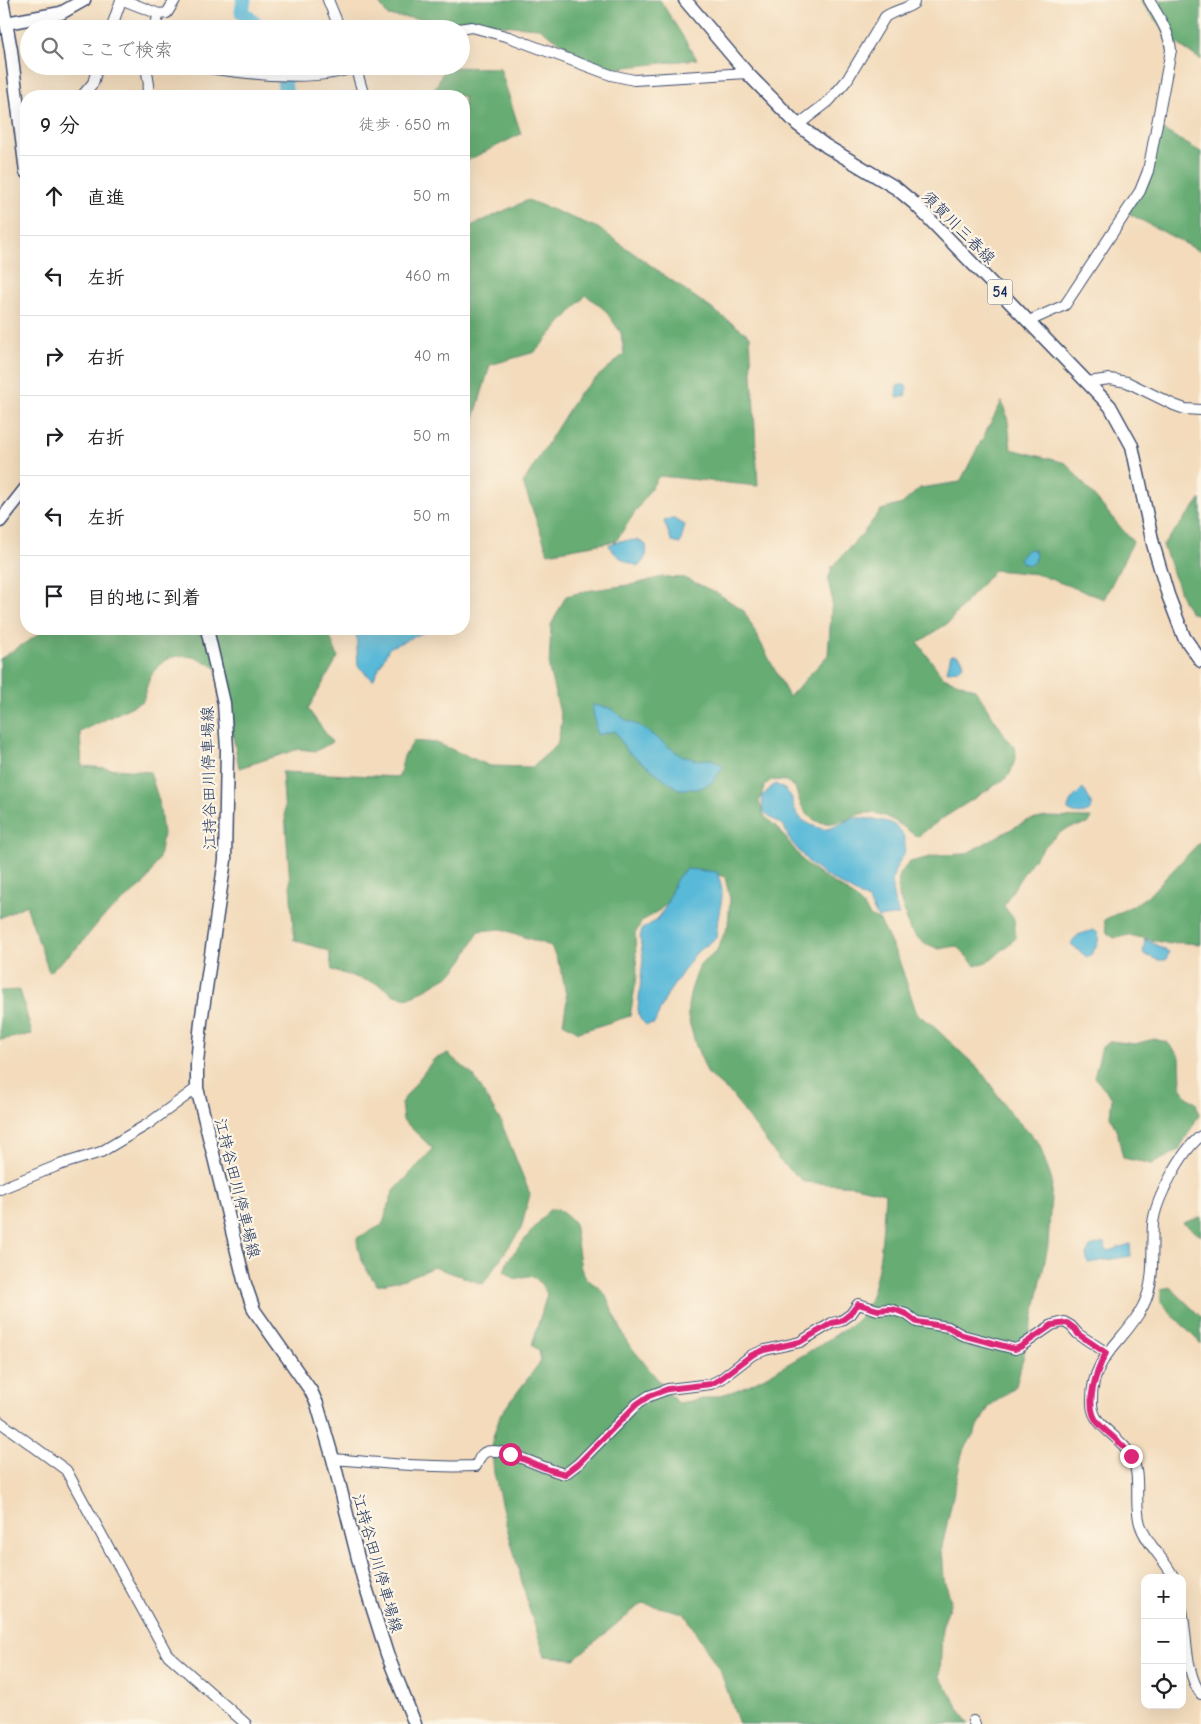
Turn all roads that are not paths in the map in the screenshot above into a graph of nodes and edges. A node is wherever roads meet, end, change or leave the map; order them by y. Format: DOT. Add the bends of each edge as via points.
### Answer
graph roads {
  1 [pos="2,0"];
  2 [pos="84,0"];
  3 [pos="122,0"];
  4 [pos="175,0"];
  5 [pos="328,0"];
  6 [pos="686,0"];
  7 [pos="1149,0"];
  8 [pos="914,3"];
  9 [pos="159,14"];
  10 [pos="114,20"];
  11 [pos="157,20"];
  12 [pos="336,20"];
  13 [pos="6,22"];
  14 [pos="470,27"];
  15 [pos="747,73"];
  16 [pos="95,75"];
  17 [pos="147,75"];
  18 [pos="358,75"];
  19 [pos="87,90"];
  20 [pos="148,90"];
  21 [pos="362,90"];
  22 [pos="20,93"];
  23 [pos="798,125"];
  24 [pos="1029,321"];
  25 [pos="1087,382"];
  26 [pos="1201,410"];
  27 [pos="20,496"];
  28 [pos="0,521"];
  29 [pos="208,635"];
  30 [pos="1201,661"];
  31 [pos="197,1088"];
  32 [pos="1201,1136"];
  33 [pos="0,1189"];
  34 [pos="1106,1353"];
  35 [pos="0,1422"];
  36 [pos="333,1459"];
  37 [pos="1171,1574"];
  38 [pos="1183,1619"];
  39 [pos="1201,1694"];
  40 [pos="246,1724"];
  41 [pos="415,1724"];
  1 -- 13 [label="main road"];
  2 -- 13 [label="main road" via="61,13"];
  3 -- 9 [label="street"];
  3 -- 10 [label="street"];
  4 -- 9 [label="street" via="168,13"];
  5 -- 12 [label="street"];
  6 -- 15 [label="main road, 須賀川三春線 / 54"];
  7 -- 24 [label="street" via="1166,28 1171,50 1148,171 1140,191 1065,304"];
  8 -- 23 [label="street" via="885,17 847,80 829,101"];
  9 -- 11 [label="street"];
  13 -- 22 [label="main road"];
  14 -- 15 [label="street" via="510,37 611,75 634,80"];
  15 -- 23 [label="main road, 須賀川三春線 / 54"];
  16 -- 19 [label="street"];
  17 -- 20 [label="street"];
  18 -- 21 [label="street"];
  23 -- 24 [label="main road, 須賀川三春線 / 54" via="826,146 896,188 915,204"];
  24 -- 25 [label="main road, 須賀川三春線 / 54"];
  25 -- 26 [label="street" via="1110,379 1127,382 1174,405"];
  25 -- 30 [label="main road, 須賀川三春線 / 54" via="1110,406 1132,446 1168,595 1181,631"];
  27 -- 28 [label="main road"];
  29 -- 31 [label="main road, 江持谷田川停車場線" via="224,703 227,749 225,860 201,1022"];
  31 -- 33 [label="street" via="148,1124 101,1152"];
  31 -- 36 [label="main road, 江持谷田川停車場線" via="254,1310 311,1391"];
  32 -- 34 [label="street" via="1181,1159 1156,1210 1150,1287 1143,1307"];
  34 -- 36 [label="street" via="1064,1322 1052,1325 1015,1349 962,1335 948,1327 917,1322 896,1310 878,1310 858,1304 841,1321 800,1342 752,1355 711,1384 668,1389 649,1396 565,1474 490,1450 483,1453 476,1466 403,1465"];
  34 -- 37 [label="street" via="1095,1376 1093,1411 1098,1423 1118,1439 1131,1456 1138,1480 1137,1512 1142,1532"];
  35 -- 40 [label="street" via="66,1470 166,1654"];
  36 -- 41 [label="main road, 江持谷田川停車場線" via="363,1578"];
  38 -- 39 [label="street" via="1192,1677"];
}
